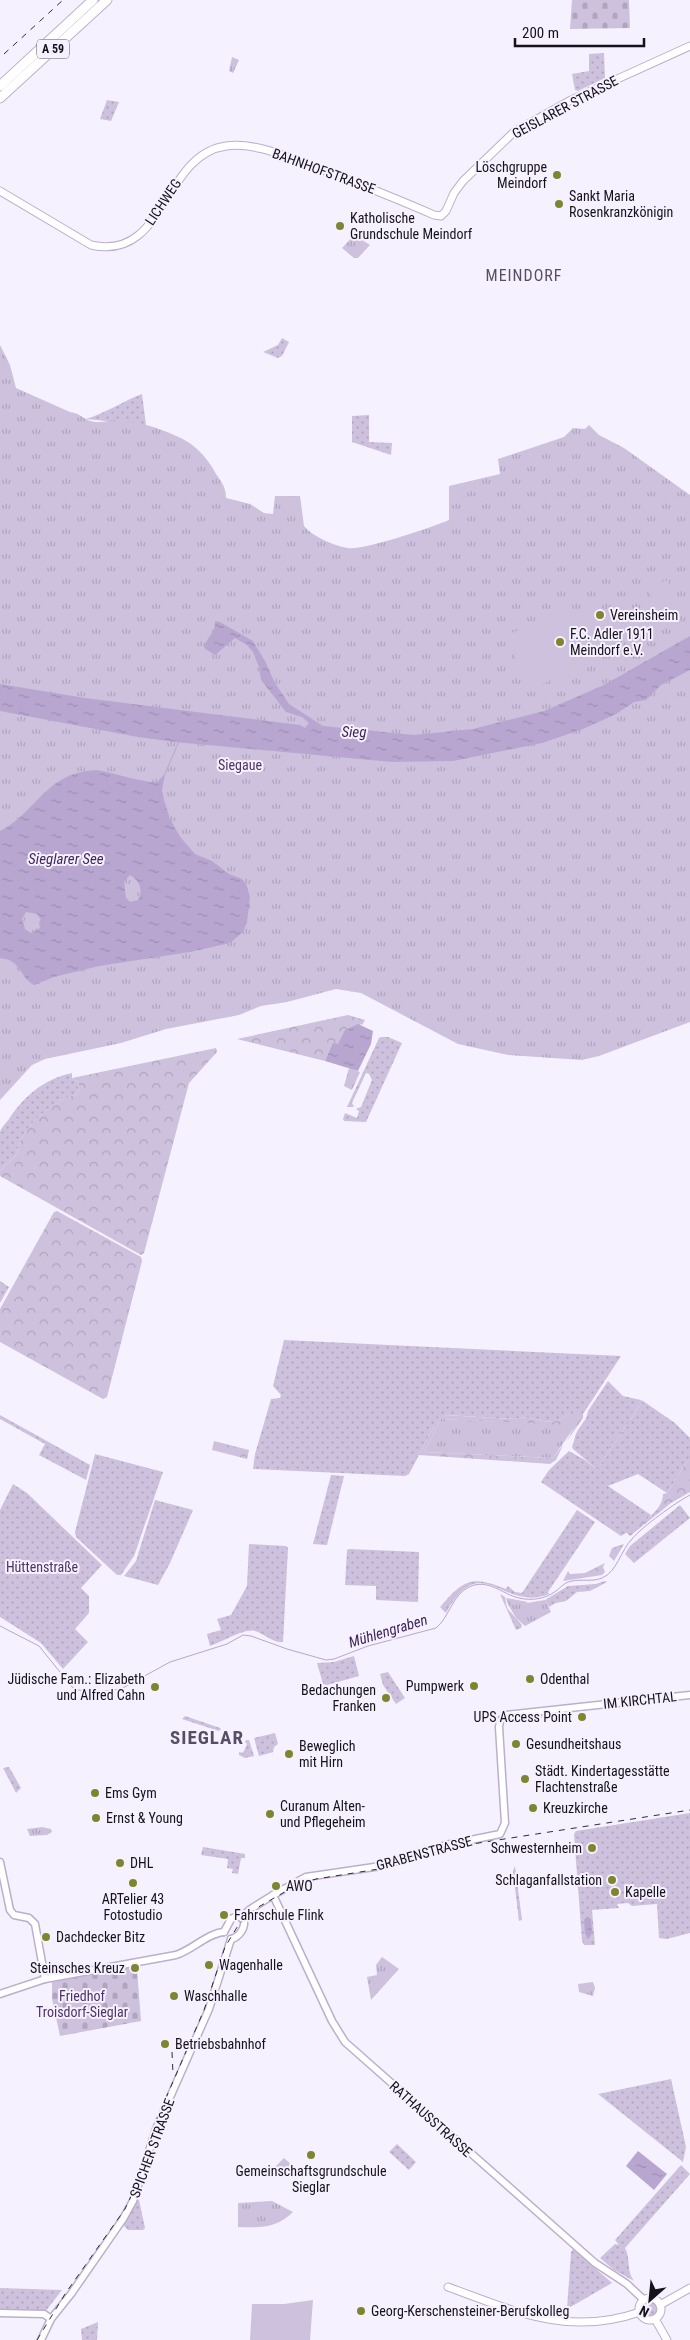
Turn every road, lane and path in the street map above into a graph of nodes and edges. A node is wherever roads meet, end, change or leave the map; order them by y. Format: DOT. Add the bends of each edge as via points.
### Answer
graph roads {
  1 [pos="93,0"];
  2 [pos="107,0"];
  3 [pos="690,46"];
  4 [pos="0,86"];
  5 [pos="0,98"];
  6 [pos="203,154"];
  7 [pos="0,191"];
  8 [pos="441,216"];
  9 [pos="690,1695"];
  10 [pos="504,1827"];
  11 [pos="0,1862"];
  12 [pos="273,1895"];
  13 [pos="242,1918"];
  14 [pos="224,1932"];
  15 [pos="231,1939"];
  16 [pos="45,1979"];
  17 [pos="0,1994"];
  18 [pos="448,2287"];
  19 [pos="690,2288"];
  20 [pos="644,2300"];
  21 [pos="660,2305"];
  22 [pos="640,2312"];
  23 [pos="0,2314"];
  24 [pos="51,2319"];
  25 [pos="656,2319"];
  26 [pos="41,2340"];
  27 [pos="667,2340"];
  1 -- 4 [label="highway, A 59"];
  2 -- 5 [label="highway, A 59"];
  3 -- 8 [label="main road, GEISLARER STRASSE" via="572,100 514,132 459,186"];
  6 -- 7 [label="main road, LICHWEG" via="184,172 147,228 119,245 91,245"];
  6 -- 8 [label="main road, BAHNHOFSTRASSE" via="228,146 257,148"];
  9 -- 10 [label="street, IM KIRCHTAL" via="506,1715 499,1727"];
  10 -- 12 [label="street, GRABENSTRASSE" via="500,1834 446,1845 392,1863 309,1876"];
  11 -- 16 [label="street" via="7,1903 14,1915 29,1918 35,1924"];
  12 -- 13 [label="street, GRABENSTRASSE"];
  12 -- 20 [label="street, RATHAUSSTRASSE" via="345,2042 595,2263 632,2287"];
  13 -- 14 [label="street" via="236,1916 231,1919"];
  13 -- 15 [label="street" via="244,1927 237,1937"];
  14 -- 15 [label="street"];
  14 -- 16 [label="street" via="176,1955"];
  15 -- 24 [label="street, SPICHER STRASSE" via="209,2009 156,2129 133,2201"];
  16 -- 17 [label="street"];
  18 -- 22 [label="main road" via="518,2313 548,2320 586,2322"];
  19 -- 21 [label="main road"];
  20 -- 21 [label="main road" via="653,2298"];
  20 -- 22 [label="main road" via="639,2307"];
  21 -- 25 [label="main road"];
  22 -- 25 [label="main road" via="646,2319"];
  23 -- 24 [label="street" via="44,2314"];
  24 -- 26 [label="street, SPICHER STRASSE"];
  25 -- 27 [label="main road"];
}
